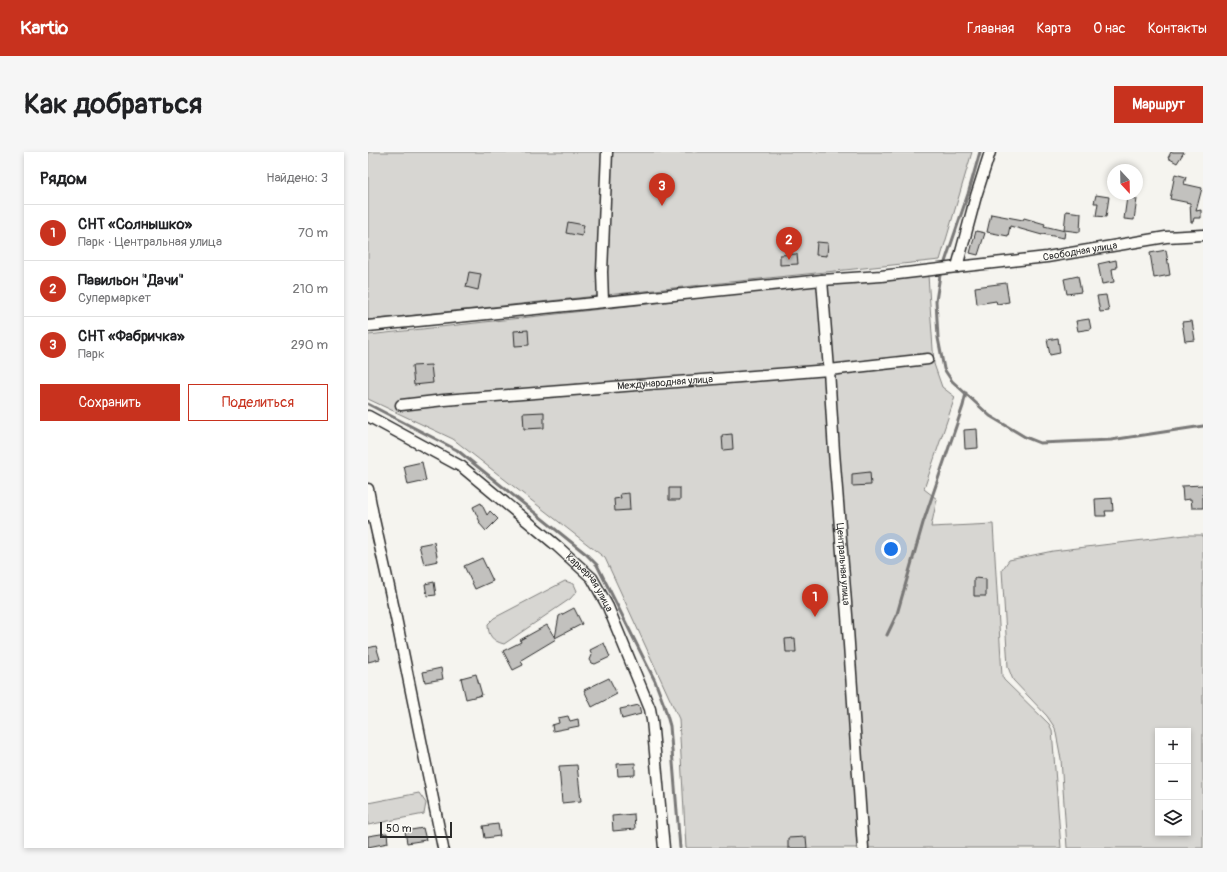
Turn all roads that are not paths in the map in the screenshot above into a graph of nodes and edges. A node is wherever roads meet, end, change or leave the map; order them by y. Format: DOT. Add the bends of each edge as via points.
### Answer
graph roads {
  1 [pos="607,152"];
  2 [pos="990,152"];
  3 [pos="1203,235"];
  4 [pos="957,267"];
  5 [pos="822,280"];
  6 [pos="602,302"];
  7 [pos="368,326"];
  8 [pos="928,359"];
  9 [pos="829,370"];
  10 [pos="401,405"];
  11 [pos="368,416"];
  12 [pos="368,489"];
  13 [pos="371,515"];
  14 [pos="443,848"];
  15 [pos="664,848"];
  16 [pos="863,848"];
  1 -- 6 [label="street"];
  2 -- 4 [label="street"];
  3 -- 4 [label="street, Свободная улица" via="1166,237 1047,257"];
  4 -- 5 [label="street, Свободная улица"];
  5 -- 6 [label="street, Свободная улица"];
  5 -- 9 [label="street, Центральная улица"];
  6 -- 7 [label="street, Свободная улица"];
  8 -- 9 [label="street, Международная улица"];
  9 -- 10 [label="street, Международная улица"];
  9 -- 16 [label="street, Центральная улица"];
  11 -- 15 [label="street, Карьерная улица" via="462,467 592,578 608,607 650,709"];
  12 -- 13 [label="street"];
  13 -- 14 [label="street" via="396,618"];
}
